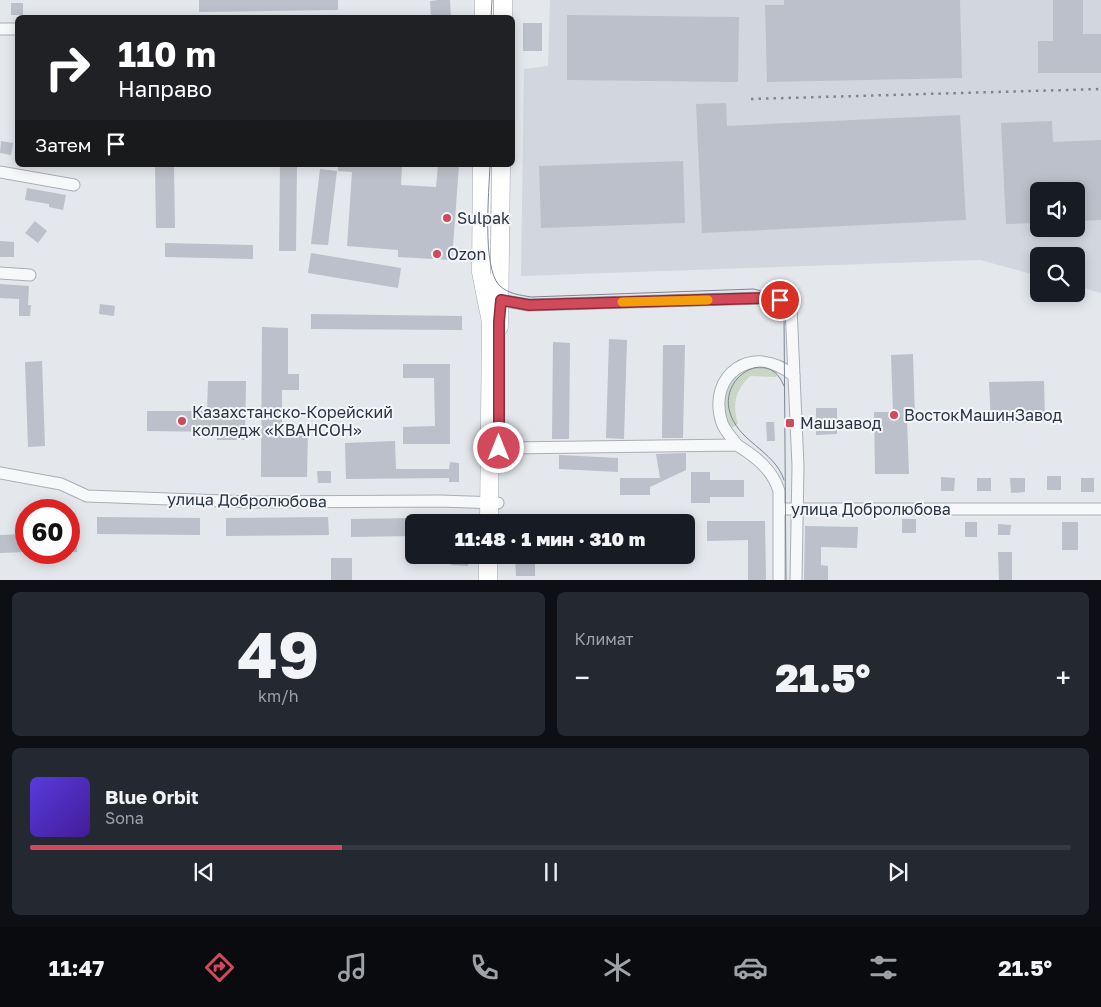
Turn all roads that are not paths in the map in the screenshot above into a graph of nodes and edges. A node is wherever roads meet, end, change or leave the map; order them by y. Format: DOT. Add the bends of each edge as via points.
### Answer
graph roads {
  1 [pos="484,0"];
  2 [pos="504,0"];
  3 [pos="484,15"];
  4 [pos="503,15"];
  5 [pos="0,29"];
  6 [pos="15,29"];
  7 [pos="482,167"];
  8 [pos="501,167"];
  9 [pos="0,172"];
  10 [pos="74,185"];
  11 [pos="0,273"];
  12 [pos="30,274"];
  13 [pos="494,299"];
  14 [pos="794,376"];
  15 [pos="737,445"];
  16 [pos="499,448"];
  17 [pos="0,473"];
  18 [pos="494,503"];
  19 [pos="780,508"];
  20 [pos="797,509"];
  21 [pos="1101,509"];
  22 [pos="491,514"];
  23 [pos="496,514"];
  24 [pos="488,564"];
  25 [pos="498,564"];
  26 [pos="488,580"];
  27 [pos="498,580"];
  28 [pos="779,580"];
  29 [pos="796,580"];
  1 -- 3 [label="main road"];
  2 -- 4 [label="main road"];
  5 -- 6 [label="street"];
  7 -- 13 [label="main road" via="481,272"];
  8 -- 13 [label="main road" via="498,276"];
  9 -- 10 [label="street"];
  11 -- 12 [label="street"];
  13 -- 14 [label="street" via="529,305 780,300 791,306"];
  13 -- 16 [label="main road" via="499,322"];
  13 -- 18 [label="main road" via="491,331"];
  14 -- 15 [label="street, улица Добролюбова" via="770,362 757,360 740,366 724,383 720,394 722,422"];
  14 -- 20 [label="street"];
  15 -- 16 [label="street"];
  15 -- 19 [label="street, улица Добролюбова" via="766,467 775,479"];
  16 -- 18 [label="main road"];
  17 -- 18 [label="street, улица Добролюбова" via="61,484 87,496 251,502"];
  18 -- 22 [label="main road"];
  18 -- 23 [label="main road"];
  19 -- 20 [label="street, улица Добролюбова"];
  19 -- 28 [label="street"];
  20 -- 21 [label="street, улица Добролюбова"];
  20 -- 29 [label="street"];
  24 -- 26 [label="main road"];
  25 -- 27 [label="main road"];
}
